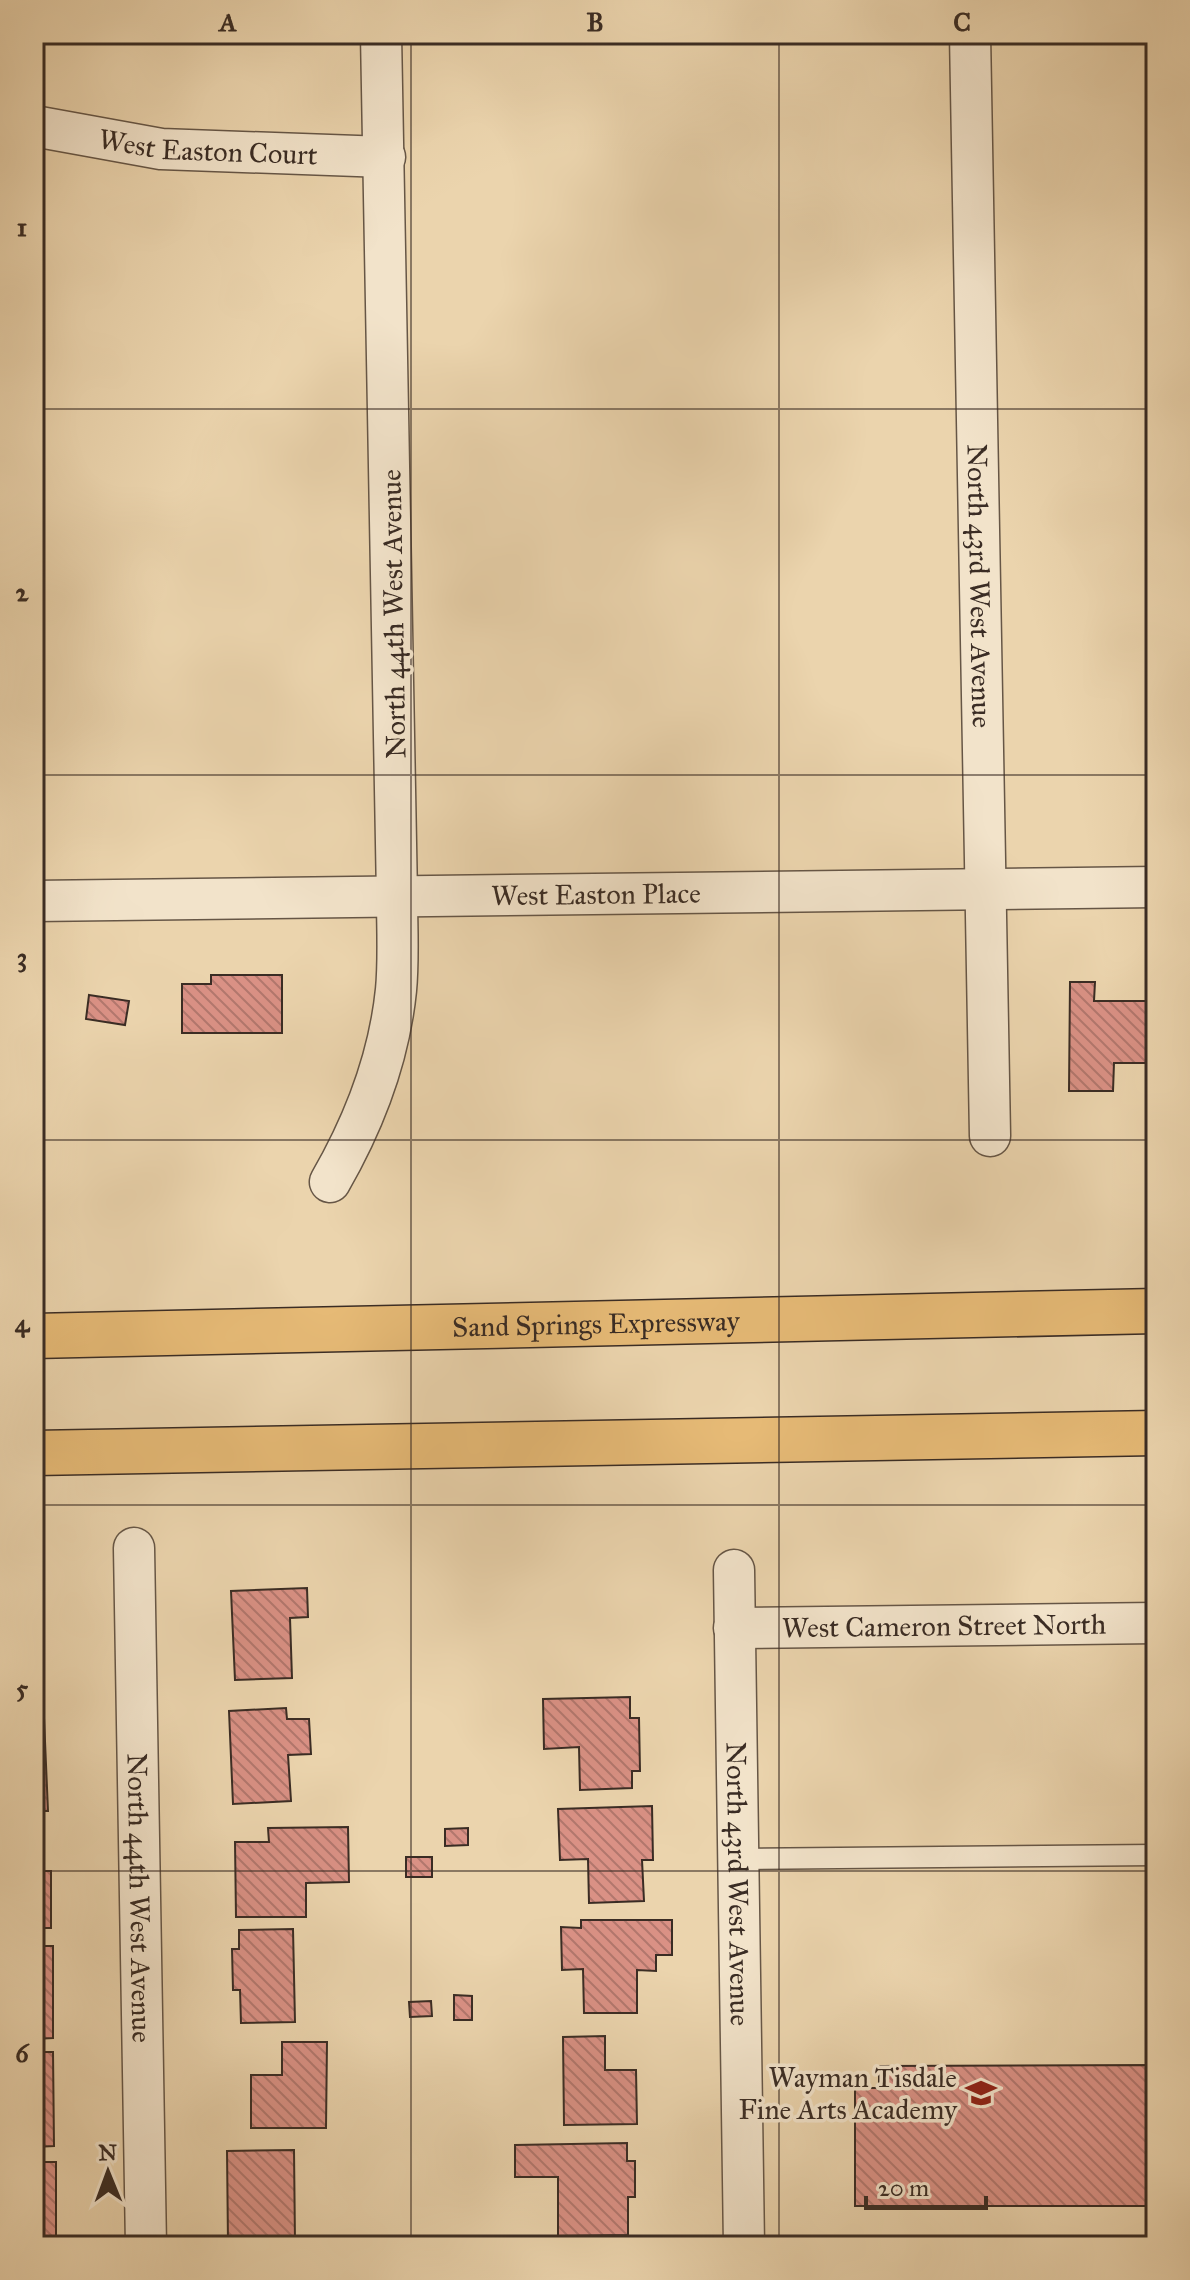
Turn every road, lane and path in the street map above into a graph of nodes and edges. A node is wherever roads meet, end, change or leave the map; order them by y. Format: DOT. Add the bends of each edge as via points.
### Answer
graph roads {
  1 [pos="381,34"];
  2 [pos="970,34"];
  3 [pos="34,126"];
  4 [pos="385,157"];
  5 [pos="1156,887"];
  6 [pos="984,890"];
  7 [pos="397,897"];
  8 [pos="34,901"];
  9 [pos="990,1136"];
  10 [pos="330,1182"];
  11 [pos="1156,1311"];
  12 [pos="34,1336"];
  13 [pos="1156,1433"];
  14 [pos="34,1453"];
  15 [pos="134,1548"];
  16 [pos="734,1570"];
  17 [pos="1156,1623"];
  18 [pos="734,1628"];
  19 [pos="1156,1855"];
  20 [pos="738,1859"];
  21 [pos="146,2246"];
  22 [pos="744,2246"];
  1 -- 4 [label="street, North 44th West Avenue"];
  2 -- 6 [label="street, North 43rd West Avenue"];
  3 -- 4 [label="street, West Easton Court" via="161,149"];
  4 -- 7 [label="street, North 44th West Avenue"];
  5 -- 6 [label="street, West Easton Place"];
  6 -- 7 [label="street, West Easton Place"];
  6 -- 9 [label="street, North 43rd West Avenue"];
  7 -- 8 [label="street, West Easton Place"];
  7 -- 10 [label="street, North 44th West Avenue" via="396,989 388,1034 368,1106"];
  11 -- 12 [label="highway, Sand Springs Expressway"];
  13 -- 14 [label="highway"];
  15 -- 21 [label="street, North 44th West Avenue"];
  16 -- 18 [label="street, North 43rd West Avenue"];
  17 -- 18 [label="street, West Cameron Street North"];
  18 -- 20 [label="street, North 43rd West Avenue"];
  19 -- 20 [label="lane"];
  20 -- 22 [label="street, North 43rd West Avenue"];
}
